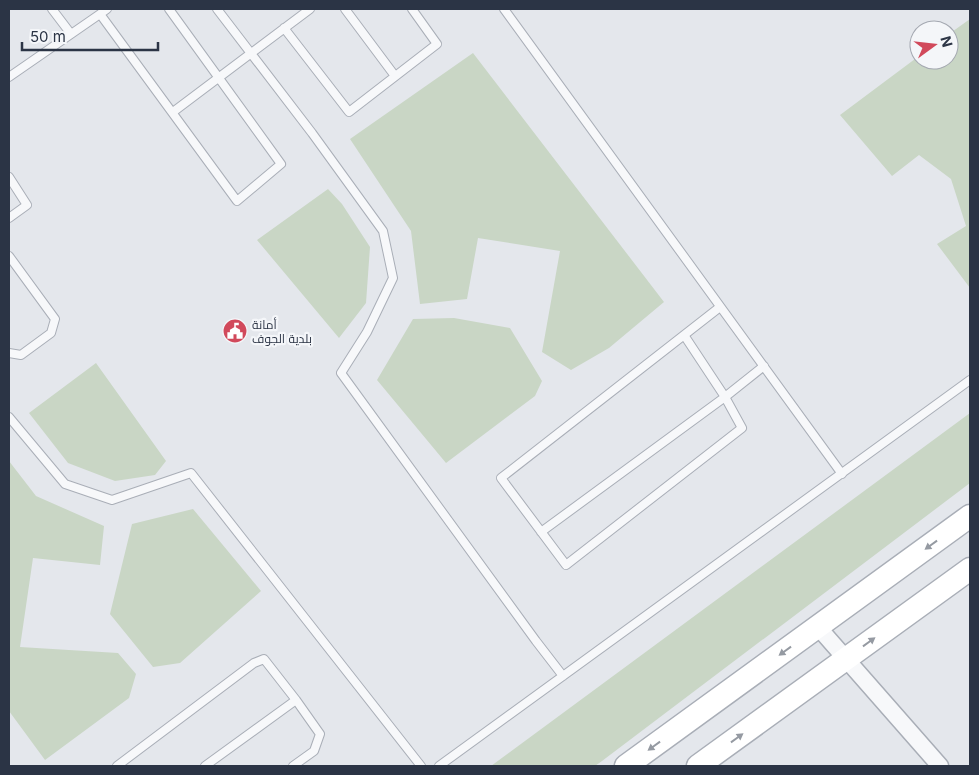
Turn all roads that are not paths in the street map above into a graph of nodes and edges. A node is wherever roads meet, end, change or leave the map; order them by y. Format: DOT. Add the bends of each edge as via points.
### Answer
graph roads {
  1 [pos="52,9"];
  2 [pos="169,9"];
  3 [pos="217,9"];
  4 [pos="310,9"];
  5 [pos="345,9"];
  6 [pos="412,9"];
  7 [pos="504,9"];
  8 [pos="104,11"];
  9 [pos="284,28"];
  10 [pos="71,34"];
  11 [pos="251,53"];
  12 [pos="395,76"];
  13 [pos="9,77"];
  14 [pos="219,78"];
  15 [pos="172,112"];
  16 [pos="9,177"];
  17 [pos="9,218"];
  18 [pos="9,256"];
  19 [pos="720,307"];
  20 [pos="684,335"];
  21 [pos="9,353"];
  22 [pos="764,366"];
  23 [pos="970,380"];
  24 [pos="725,397"];
  25 [pos="9,417"];
  26 [pos="842,474"];
  27 [pos="970,516"];
  28 [pos="541,532"];
  29 [pos="970,569"];
  30 [pos="818,627"];
  31 [pos="846,659"];
  32 [pos="563,676"];
  33 [pos="296,700"];
  34 [pos="708,763"];
  35 [pos="117,766"];
  36 [pos="205,766"];
  37 [pos="293,766"];
  38 [pos="420,766"];
  39 [pos="439,766"];
  40 [pos="626,766"];
  41 [pos="940,766"];
  1 -- 10 [label="lane"];
  2 -- 14 [label="lane"];
  3 -- 11 [label="lane"];
  4 -- 9 [label="lane"];
  5 -- 12 [label="lane"];
  6 -- 12 [label="lane" via="437,44"];
  7 -- 19 [label="lane"];
  8 -- 10 [label="lane"];
  8 -- 15 [label="lane"];
  9 -- 11 [label="lane"];
  9 -- 12 [label="lane" via="349,112"];
  10 -- 13 [label="lane"];
  11 -- 14 [label="lane"];
  11 -- 32 [label="lane" via="383,231 394,278 342,373"];
  14 -- 15 [label="lane"];
  14 -- 15 [label="lane" via="281,164 238,201"];
  16 -- 17 [label="lane" via="27,204"];
  18 -- 21 [label="lane" via="55,319 51,332 21,354"];
  19 -- 20 [label="lane"];
  19 -- 22 [label="lane"];
  20 -- 24 [label="lane"];
  20 -- 28 [label="lane" via="501,478"];
  22 -- 24 [label="lane"];
  22 -- 26 [label="lane"];
  23 -- 26 [label="lane"];
  24 -- 28 [label="lane"];
  24 -- 28 [label="lane" via="742,428 566,565"];
  25 -- 38 [label="lane" via="65,484 112,500 191,473"];
  26 -- 32 [label="lane"];
  27 -- 30 [label="street, one-way"];
  31 -- 29 [label="street, one-way"];
  30 -- 31 [label="street"];
  30 -- 40 [label="street, one-way"];
  34 -- 31 [label="street, one-way"];
  31 -- 41 [label="street"];
  32 -- 39 [label="lane"];
  33 -- 35 [label="lane" via="264,659 254,663"];
  33 -- 36 [label="lane"];
  33 -- 37 [label="lane" via="320,734 314,751"];
}
